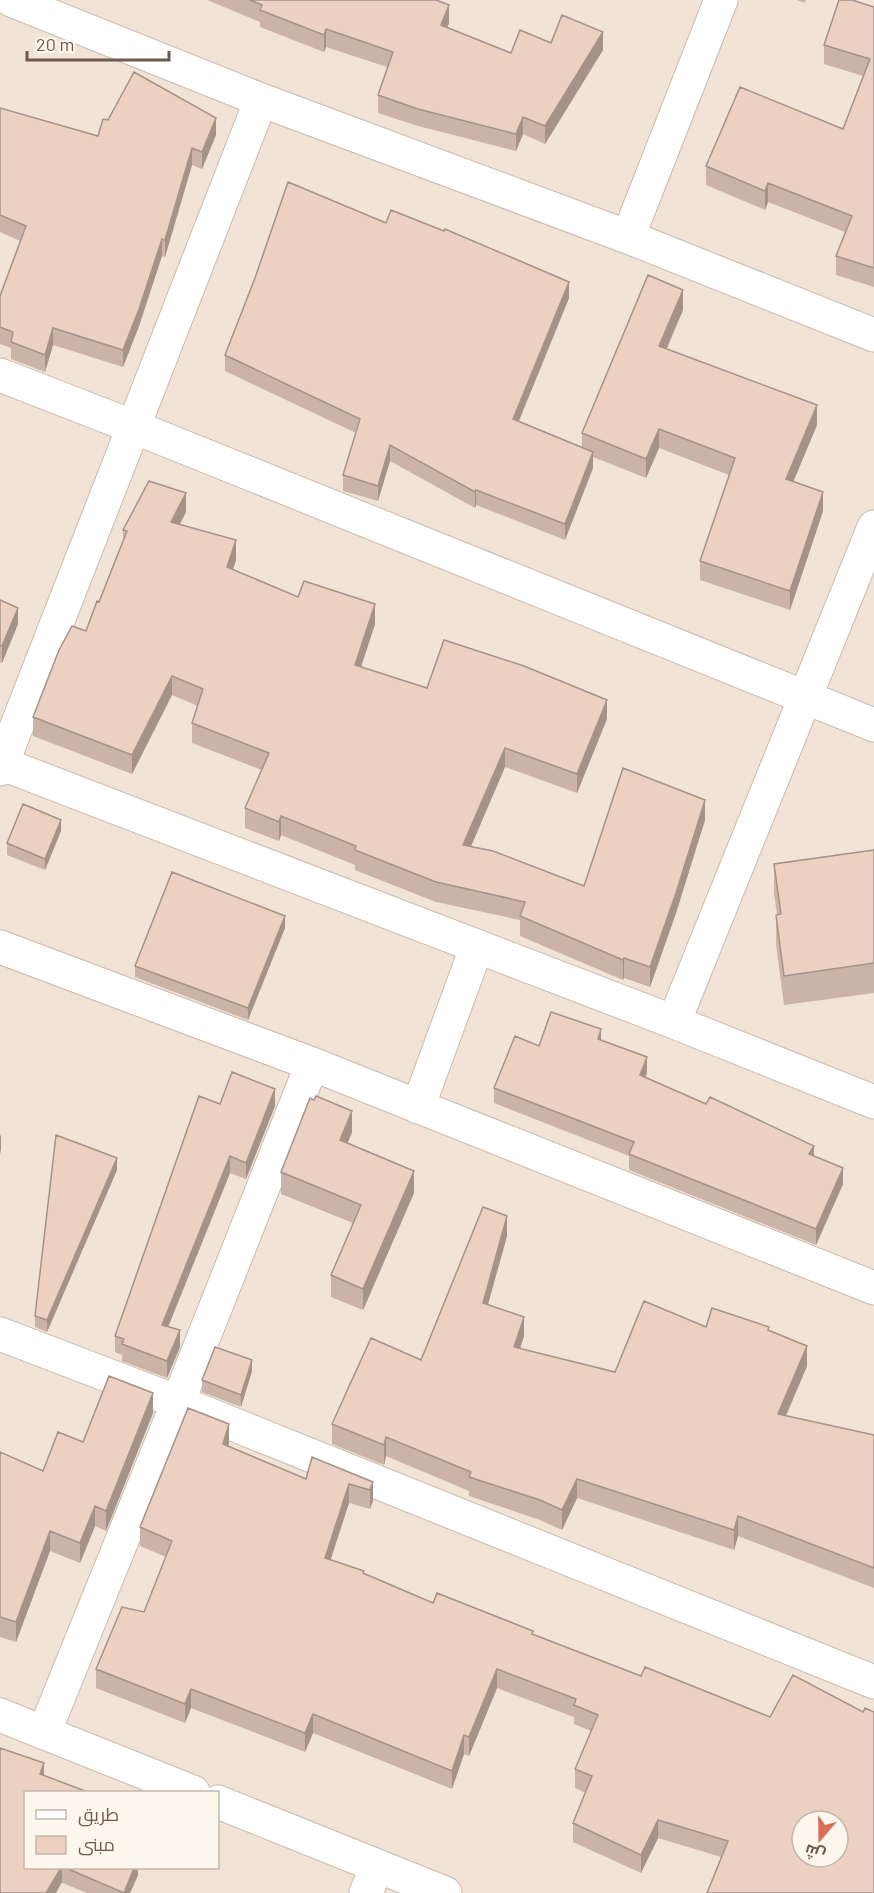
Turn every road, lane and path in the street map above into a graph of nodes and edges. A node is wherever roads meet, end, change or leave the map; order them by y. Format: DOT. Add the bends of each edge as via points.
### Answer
graph roads {
  1 [pos="11,0"];
  2 [pos="721,0"];
  3 [pos="261,100"];
  4 [pos="628,237"];
  5 [pos="874,335"];
  6 [pos="0,375"];
  7 [pos="134,427"];
  8 [pos="874,527"];
  9 [pos="804,698"];
  10 [pos="874,725"];
  11 [pos="1,765"];
  12 [pos="477,946"];
  13 [pos="0,947"];
  14 [pos="674,1022"];
  15 [pos="312,1064"];
  16 [pos="874,1102"];
  17 [pos="418,1107"];
  18 [pos="874,1288"];
  19 [pos="0,1334"];
  20 [pos="178,1402"];
  21 [pos="874,1682"];
  22 [pos="0,1715"];
  23 [pos="44,1733"];
  24 [pos="190,1791"];
  25 [pos="219,1802"];
  26 [pos="372,1879"];
  27 [pos="445,1893"];
  1 -- 3 [label="street"];
  2 -- 4 [label="street"];
  3 -- 4 [label="street"];
  3 -- 7 [label="street"];
  4 -- 5 [label="street"];
  6 -- 7 [label="street"];
  7 -- 9 [label="street"];
  7 -- 11 [label="street"];
  8 -- 9 [label="street"];
  9 -- 10 [label="street"];
  9 -- 14 [label="street"];
  11 -- 12 [label="street"];
  12 -- 14 [label="street"];
  12 -- 17 [label="street"];
  13 -- 15 [label="street"];
  14 -- 16 [label="street"];
  15 -- 17 [label="street"];
  15 -- 20 [label="street"];
  17 -- 18 [label="street"];
  19 -- 20 [label="street"];
  20 -- 21 [label="street"];
  20 -- 23 [label="street"];
  22 -- 23 [label="street"];
  23 -- 24 [label="street"];
  25 -- 26 [label="street"];
  26 -- 27 [label="street"];
}
